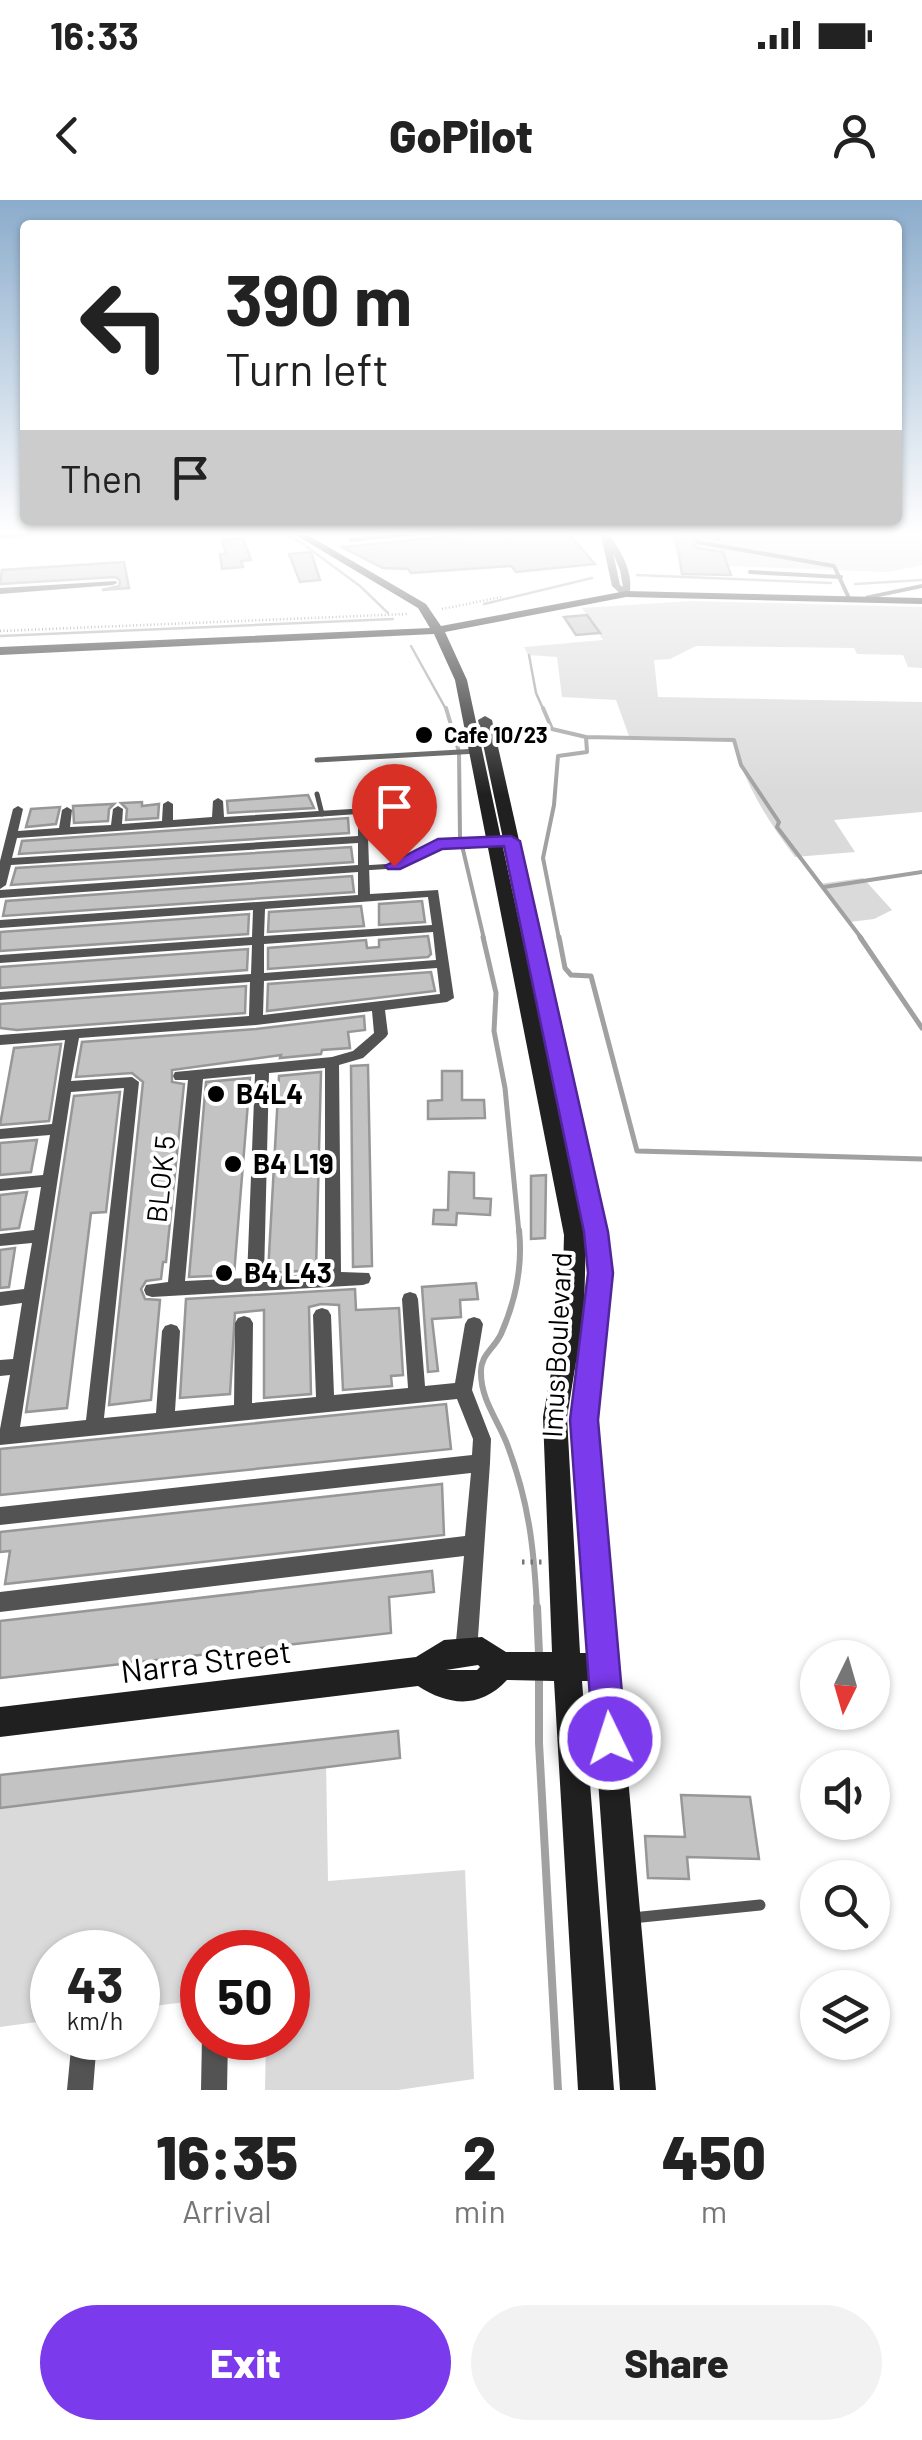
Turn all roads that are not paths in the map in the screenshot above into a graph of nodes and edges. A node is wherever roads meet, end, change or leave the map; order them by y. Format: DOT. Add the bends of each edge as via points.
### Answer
graph roads {
  1 [pos="428,619"];
  2 [pos="448,619"];
  3 [pos="451,619"];
  4 [pos="432,622"];
  5 [pos="0,641"];
  6 [pos="0,651"];
  7 [pos="478,751"];
  8 [pos="317,760"];
  9 [pos="317,794"];
  10 [pos="218,801"];
  11 [pos="270,801"];
  12 [pos="168,804"];
  13 [pos="118,808"];
  14 [pos="18,809"];
  15 [pos="68,810"];
  16 [pos="322,814"];
  17 [pos="271,818"];
  18 [pos="218,822"];
  19 [pos="167,825"];
  20 [pos="116,828"];
  21 [pos="8,832"];
  22 [pos="64,832"];
  23 [pos="363,839"];
  24 [pos="504,841"];
  25 [pos="4,859"];
  26 [pos="364,868"];
  27 [pos="0,885"];
  28 [pos="0,894"];
  29 [pos="364,898"];
  30 [pos="259,906"];
  31 [pos="0,924"];
  32 [pos="437,928"];
  33 [pos="258,941"];
  34 [pos="0,959"];
  35 [pos="442,964"];
  36 [pos="257,978"];
  37 [pos="0,996"];
  38 [pos="378,1005"];
  39 [pos="256,1020"];
  40 [pos="72,1034"];
  41 [pos="2,1040"];
  42 [pos="0,1058"];
  43 [pos="332,1062"];
  44 [pos="262,1068"];
  45 [pos="65,1080"];
  46 [pos="58,1130"];
  47 [pos="0,1134"];
  48 [pos="50,1180"];
  49 [pos="0,1184"];
  50 [pos="41,1236"];
  51 [pos="0,1240"];
  52 [pos="363,1278"];
  53 [pos="333,1280"];
  54 [pos="255,1284"];
  55 [pos="176,1288"];
  56 [pos="152,1290"];
  57 [pos="32,1296"];
  58 [pos="0,1299"];
  59 [pos="410,1300"];
  60 [pos="322,1315"];
  61 [pos="244,1323"];
  62 [pos="474,1324"];
  63 [pos="171,1331"];
  64 [pos="20,1366"];
  65 [pos="0,1368"];
  66 [pos="464,1390"];
  67 [pos="417,1394"];
  68 [pos="325,1404"];
  69 [pos="243,1412"];
  70 [pos="165,1420"];
  71 [pos="94,1428"];
  72 [pos="4,1437"];
  73 [pos="481,1463"];
  74 [pos="0,1516"];
  75 [pos="474,1545"];
  76 [pos="0,1602"];
  77 [pos="466,1652"];
  78 [pos="501,1666"];
  79 [pos="560,1666"];
  80 [pos="604,1667"];
  81 [pos="421,1671"];
  82 [pos="0,1722"];
  83 [pos="760,1905"];
  84 [pos="623,1919"];
  85 [pos="82,2060"];
  86 [pos="215,2060"];
  87 [pos="80,2090"];
  88 [pos="214,2090"];
  89 [pos="596,2090"];
  90 [pos="638,2090"];
  1 -- 4 [label="main road"];
  2 -- 4 [label="main road"];
  3 -- 4 [label="main road"];
  4 -- 5 [label="main road"];
  4 -- 6 [label="main road"];
  4 -- 7 [label="main road, Imus Boulevard" via="482,706"];
  7 -- 8 [label="lane"];
  7 -- 24 [label="main road, Imus Boulevard"];
  9 -- 16 [label="lane"];
  10 -- 18 [label="street"];
  11 -- 17 [label="street"];
  12 -- 19 [label="street"];
  13 -- 20 [label="street"];
  14 -- 21 [label="street"];
  15 -- 22 [label="street"];
  16 -- 17 [label="street"];
  16 -- 23 [label="street" via="363,810"];
  17 -- 18 [label="street"];
  18 -- 19 [label="street"];
  19 -- 20 [label="street"];
  20 -- 22 [label="street"];
  21 -- 22 [label="street"];
  21 -- 25 [label="street"];
  23 -- 25 [label="street"];
  23 -- 26 [label="street"];
  24 -- 26 [label="lane" via="438,844 394,866"];
  24 -- 79 [label="main road, Imus Boulevard" via="574,1235 574,1312 555,1418"];
  24 -- 80 [label="main road, Imus Boulevard" via="596,1232 598,1316 584,1420"];
  25 -- 27 [label="street"];
  26 -- 28 [label="street"];
  26 -- 29 [label="street"];
  29 -- 30 [label="street"];
  29 -- 32 [label="street" via="434,893"];
  30 -- 31 [label="street"];
  30 -- 33 [label="street"];
  32 -- 33 [label="street"];
  32 -- 35 [label="street"];
  33 -- 34 [label="street"];
  33 -- 36 [label="street"];
  35 -- 36 [label="street"];
  35 -- 38 [label="street" via="447,998"];
  36 -- 37 [label="street"];
  36 -- 39 [label="street"];
  38 -- 39 [label="street"];
  38 -- 43 [label="street" via="381,1034 358,1055"];
  39 -- 40 [label="street"];
  40 -- 41 [label="street"];
  40 -- 45 [label="street"];
  41 -- 42 [label="street"];
  43 -- 44 [label="street"];
  43 -- 53 [label="street"];
  44 -- 54 [label="street"];
  44 -- 55 [label="street, BLOK 5" via="188,1076"];
  46 -- 47 [label="street"];
  46 -- 48 [label="street"];
  46 -- 71 [label="street" via="66,1087 132,1082"];
  48 -- 49 [label="street"];
  48 -- 50 [label="street"];
  50 -- 51 [label="street"];
  50 -- 57 [label="street"];
  52 -- 53 [label="street"];
  53 -- 54 [label="street"];
  54 -- 55 [label="street"];
  55 -- 56 [label="street"];
  57 -- 58 [label="street"];
  57 -- 64 [label="street"];
  59 -- 67 [label="street"];
  60 -- 68 [label="street"];
  61 -- 69 [label="street"];
  62 -- 66 [label="street"];
  63 -- 70 [label="street"];
  64 -- 65 [label="street"];
  64 -- 72 [label="street"];
  66 -- 67 [label="street"];
  66 -- 73 [label="street" via="482,1438"];
  67 -- 68 [label="street"];
  68 -- 69 [label="street"];
  69 -- 70 [label="street"];
  70 -- 71 [label="street"];
  71 -- 72 [label="street"];
  73 -- 74 [label="street"];
  73 -- 75 [label="street"];
  75 -- 76 [label="street"];
  75 -- 77 [label="street"];
  77 -- 78 [label="main road, Narra Street" via="482,1651"];
  77 -- 81 [label="main road, Narra Street" via="444,1654"];
  78 -- 79 [label="main road, Narra Street"];
  78 -- 81 [label="main road, Narra Street" via="484,1684 446,1687"];
  79 -- 80 [label="main road, Narra Street"];
  79 -- 89 [label="main road, Imus Boulevard"];
  80 -- 84 [label="main road, Imus Boulevard"];
  81 -- 82 [label="main road, Narra Street"];
  83 -- 84 [label="lane"];
  84 -- 90 [label="main road, Imus Boulevard"];
  85 -- 87 [label="street"];
  86 -- 88 [label="street"];
}
